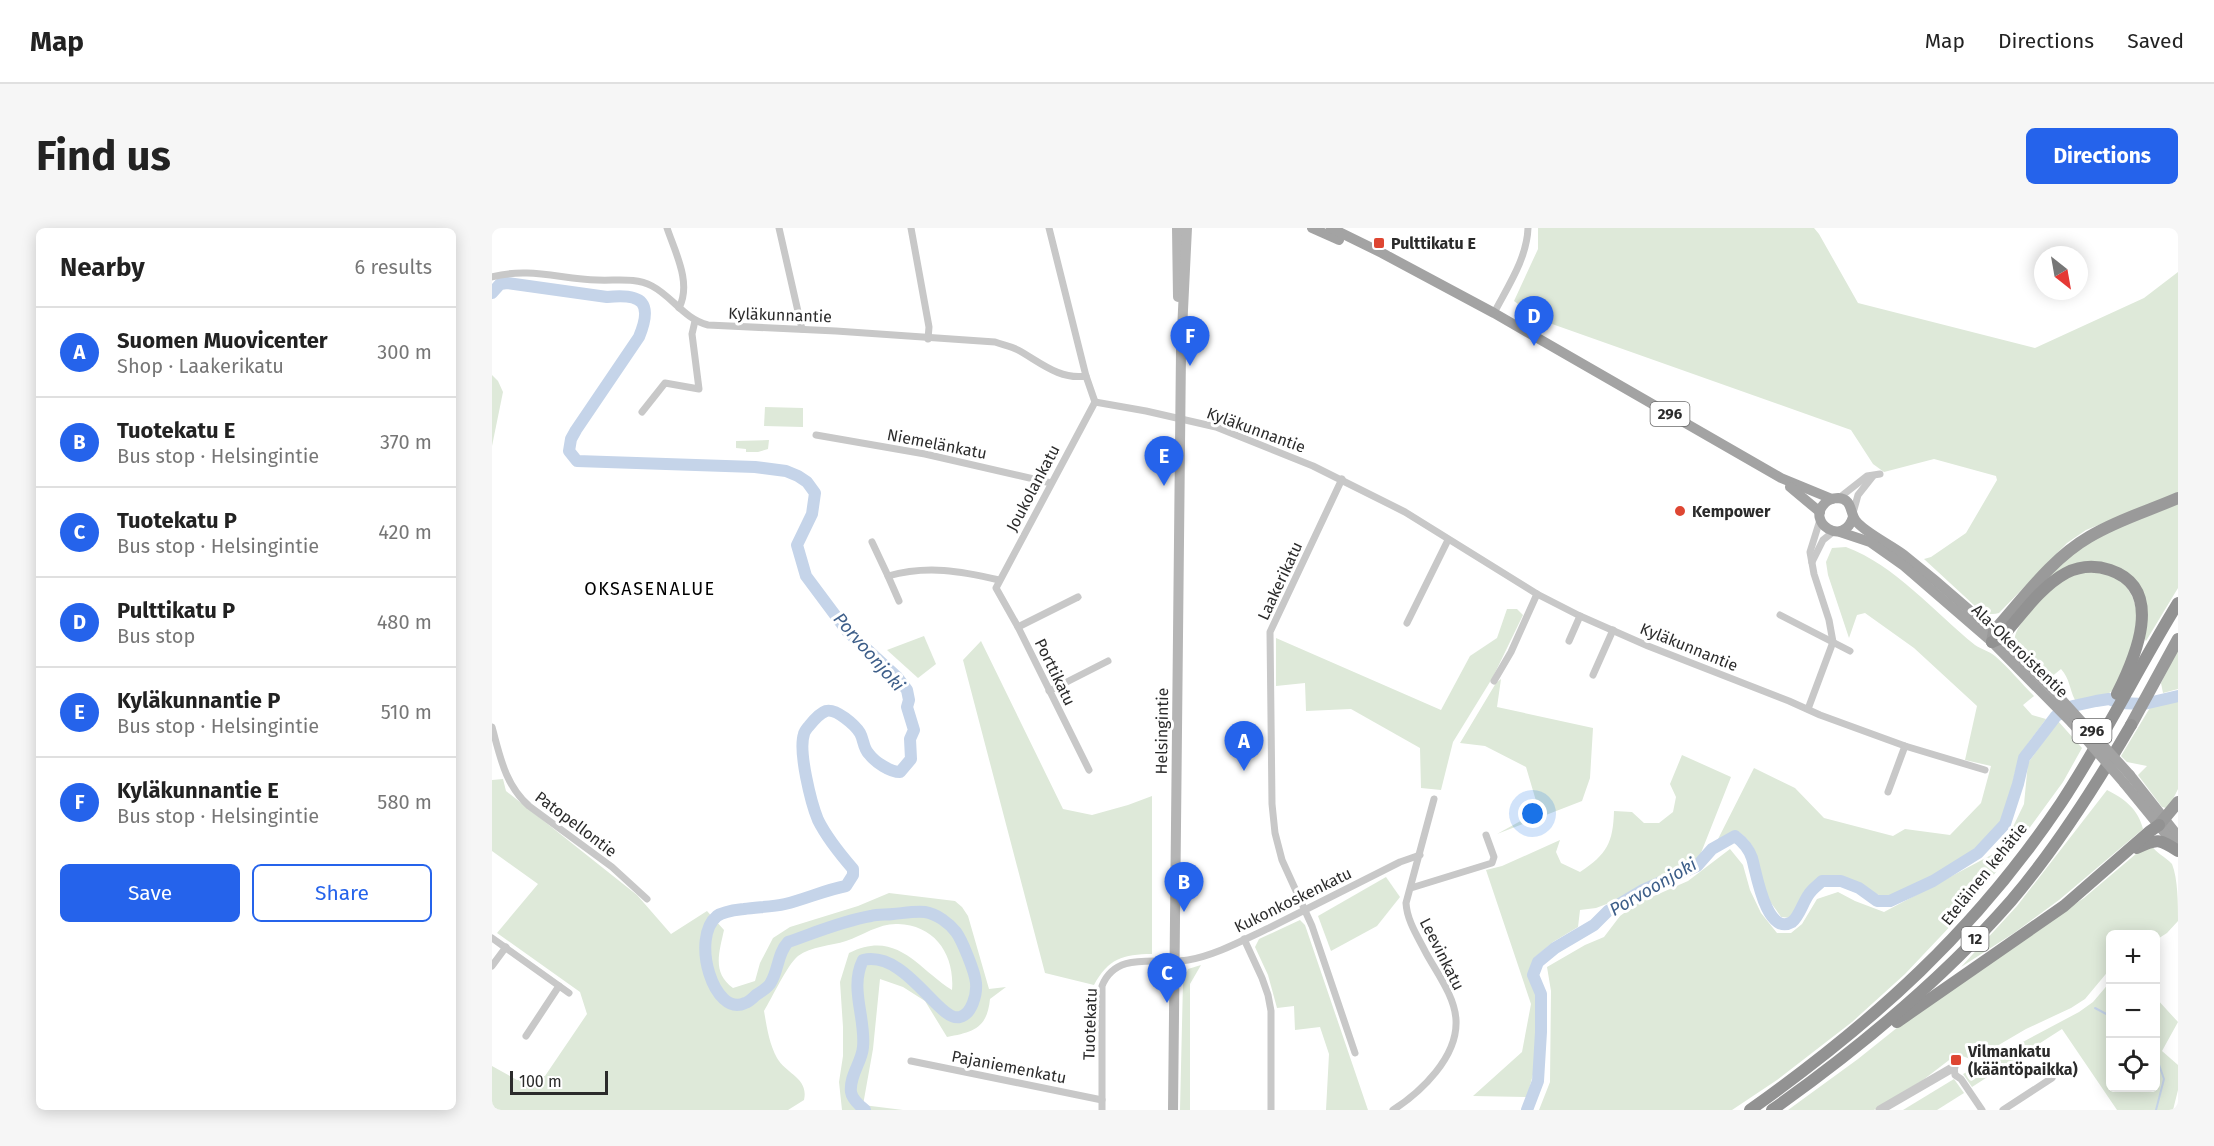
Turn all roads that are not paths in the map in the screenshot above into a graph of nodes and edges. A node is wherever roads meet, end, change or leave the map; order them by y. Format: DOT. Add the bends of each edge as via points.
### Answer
graph roads {
  1 [pos="667,228"];
  2 [pos="779,228"];
  3 [pos="911,228"];
  4 [pos="1049,228"];
  5 [pos="1177,228"];
  6 [pos="1187,228"];
  7 [pos="1312,228"];
  8 [pos="1331,228"];
  9 [pos="1528,228"];
  10 [pos="1417,272"];
  11 [pos="492,278"];
  12 [pos="679,308"];
  13 [pos="1494,313"];
  14 [pos="695,321"];
  15 [pos="802,329"];
  16 [pos="928,339"];
  17 [pos="1181,351"];
  18 [pos="1086,376"];
  19 [pos="1095,402"];
  20 [pos="642,412"];
  21 [pos="1180,419"];
  22 [pos="816,435"];
  23 [pos="1781,478"];
  24 [pos="1342,479"];
  25 [pos="1051,483"];
  26 [pos="2178,498"];
  27 [pos="1835,499"];
  28 [pos="1820,515"];
  29 [pos="1853,515"];
  30 [pos="1836,532"];
  31 [pos="1448,540"];
  32 [pos="872,542"];
  33 [pos="1812,562"];
  34 [pos="888,576"];
  35 [pos="999,580"];
  36 [pos="996,588"];
  37 [pos="1537,594"];
  38 [pos="1078,597"];
  39 [pos="899,601"];
  40 [pos="2178,603"];
  41 [pos="1780,615"];
  42 [pos="1580,616"];
  43 [pos="1407,623"];
  44 [pos="1018,627"];
  45 [pos="1613,630"];
  46 [pos="1996,637"];
  47 [pos="2178,639"];
  48 [pos="1569,641"];
  49 [pos="1833,642"];
  50 [pos="1850,651"];
  51 [pos="1108,661"];
  52 [pos="1593,675"];
  53 [pos="1494,681"];
  54 [pos="2127,684"];
  55 [pos="1049,691"];
  56 [pos="1808,709"];
  57 [pos="492,727"];
  58 [pos="1905,746"];
  59 [pos="1089,770"];
  60 [pos="1985,770"];
  61 [pos="1888,792"];
  62 [pos="1434,799"];
  63 [pos="2178,802"];
  64 [pos="2162,823"];
  65 [pos="1486,835"];
  66 [pos="2178,836"];
  67 [pos="2178,850"];
  68 [pos="1420,855"];
  69 [pos="2123,856"];
  70 [pos="1411,888"];
  71 [pos="647,899"];
  72 [pos="1306,910"];
  73 [pos="492,938"];
  74 [pos="1245,939"];
  75 [pos="506,947"];
  76 [pos="1176,961"];
  77 [pos="492,966"];
  78 [pos="559,986"];
  79 [pos="569,993"];
  80 [pos="526,1036"];
  81 [pos="1355,1053"];
  82 [pos="911,1061"];
  83 [pos="1954,1067"];
  84 [pos="2052,1078"];
  85 [pos="1102,1100"];
  86 [pos="1102,1110"];
  87 [pos="1173,1110"];
  88 [pos="1271,1110"];
  89 [pos="1393,1110"];
  90 [pos="1750,1110"];
  91 [pos="1773,1110"];
  92 [pos="1880,1110"];
  93 [pos="1982,1110"];
  94 [pos="2003,1110"];
  1 -- 12 [label="street" via="684,282"];
  2 -- 15 [label="street"];
  3 -- 16 [label="street"];
  4 -- 18 [label="street"];
  5 -- 17 [label="main road, Helsingintie"];
  6 -- 17 [label="main road, Helsingintie"];
  7 -- 10 [label="main road, 296"];
  8 -- 10 [label="main road, 296"];
  9 -- 13 [label="street" via="1521,259"];
  10 -- 13 [label="main road, 296"];
  11 -- 12 [label="street, Kyläkunnantie" via="524,272 634,280 661,291"];
  12 -- 14 [label="street, Kyläkunnantie"];
  13 -- 23 [label="main road, 296"];
  14 -- 15 [label="street, Kyläkunnantie" via="718,326"];
  14 -- 20 [label="street" via="692,334 699,389 665,383"];
  15 -- 16 [label="street, Kyläkunnantie"];
  16 -- 18 [label="street, Kyläkunnantie" via="995,342 1054,372"];
  17 -- 21 [label="main road, Helsingintie"];
  18 -- 19 [label="street"];
  19 -- 21 [label="street, Kyläkunnantie"];
  19 -- 25 [label="street, Joukolankatu"];
  21 -- 24 [label="street, Kyläkunnantie" via="1216,427"];
  21 -- 76 [label="main road, Helsingintie"];
  22 -- 25 [label="street, Niemelänkatu" via="925,454"];
  23 -- 27 [label="main road, 296"];
  23 -- 28 [label="main road, 296"];
  24 -- 31 [label="street, Kyläkunnantie"];
  24 -- 72 [label="street, Laakerikatu" via="1270,632 1275,833 1282,860"];
  25 -- 35 [label="street, Joukolankatu"];
  26 -- 46 [label="highway" via="2107,527 2072,548 2049,569"];
  27 -- 28 [label="main road" via="1826,502"];
  27 -- 29 [label="main road" via="1848,503"];
  27 -- 29 [label="street" via="1867,476 1876,475 1858,495"];
  28 -- 30 [label="main road" via="1826,528"];
  28 -- 33 [label="street" via="1810,552"];
  29 -- 30 [label="main road" via="1850,525"];
  29 -- 46 [label="main road, Ala-Okeroistentie / 296" via="1862,527 1912,562"];
  30 -- 33 [label="street" via="1823,540"];
  30 -- 46 [label="main road, Ala-Okeroistentie / 296" via="1870,542"];
  31 -- 37 [label="street, Kyläkunnantie"];
  31 -- 43 [label="street"];
  32 -- 34 [label="street"];
  33 -- 49 [label="street"];
  34 -- 35 [label="street" via="930,568"];
  34 -- 39 [label="street"];
  35 -- 36 [label="street, Joukolankatu"];
  36 -- 44 [label="street, Porttikatu"];
  37 -- 42 [label="street, Kyläkunnantie"];
  37 -- 53 [label="street"];
  38 -- 44 [label="street"];
  40 -- 54 [label="highway, Eteläinen kehätie / 12"];
  41 -- 49 [label="street"];
  42 -- 45 [label="street, Kyläkunnantie"];
  42 -- 48 [label="street"];
  44 -- 55 [label="street, Porttikatu"];
  45 -- 52 [label="street"];
  45 -- 56 [label="street, Kyläkunnantie"];
  46 -- 54 [label="highway" via="2066,573 2092,566 2115,572 2133,588 2143,615"];
  46 -- 64 [label="main road, Ala-Okeroistentie / 296, bridge" via="2050,692"];
  47 -- 91 [label="highway, Eteläinen kehätie / 12" via="2068,827 1992,921 1881,1027"];
  49 -- 50 [label="street"];
  49 -- 56 [label="street"];
  51 -- 55 [label="street"];
  54 -- 90 [label="highway, Eteläinen kehätie / 12" via="2061,803 1983,906 1904,988 1830,1052"];
  55 -- 59 [label="street, Porttikatu"];
  56 -- 58 [label="street, Kyläkunnantie"];
  57 -- 71 [label="street, Patopellontie" via="505,774 517,795 612,867"];
  58 -- 60 [label="street, Kyläkunnantie"];
  58 -- 61 [label="street"];
  62 -- 68 [label="street, Leevinkatu"];
  63 -- 64 [label="highway"];
  64 -- 66 [label="main road, Ala-Okeroistentie / 296"];
  64 -- 67 [label="main road, Ala-Okeroistentie / 296"];
  64 -- 69 [label="highway"];
  65 -- 70 [label="street" via="1494,857 1492,863"];
  67 -- 69 [label="highway" via="2156,840"];
  68 -- 70 [label="street, Leevinkatu"];
  68 -- 72 [label="street, Kukonkoskenkatu"];
  69 -- 91 [label="highway" via="2064,906"];
  70 -- 89 [label="street, Leevinkatu" via="1406,903 1408,919 1448,993 1456,1018 1452,1046 1429,1082"];
  72 -- 74 [label="street, Kukonkoskenkatu"];
  72 -- 81 [label="street, Laakerikatu"];
  73 -- 75 [label="street"];
  74 -- 76 [label="street, Kukonkoskenkatu" via="1206,955"];
  74 -- 88 [label="street" via="1263,978 1271,1011"];
  75 -- 77 [label="street"];
  75 -- 78 [label="street"];
  76 -- 85 [label="street, Tuotekatu" via="1132,962 1114,968 1106,976 1102,986"];
  76 -- 87 [label="main road, Helsingintie"];
  78 -- 79 [label="street"];
  78 -- 80 [label="street"];
  82 -- 85 [label="street, Pajaniemenkatu"];
  83 -- 92 [label="street"];
  83 -- 93 [label="street" via="1955,1075"];
  84 -- 94 [label="street"];
  85 -- 86 [label="street, Tuotekatu"];
}
